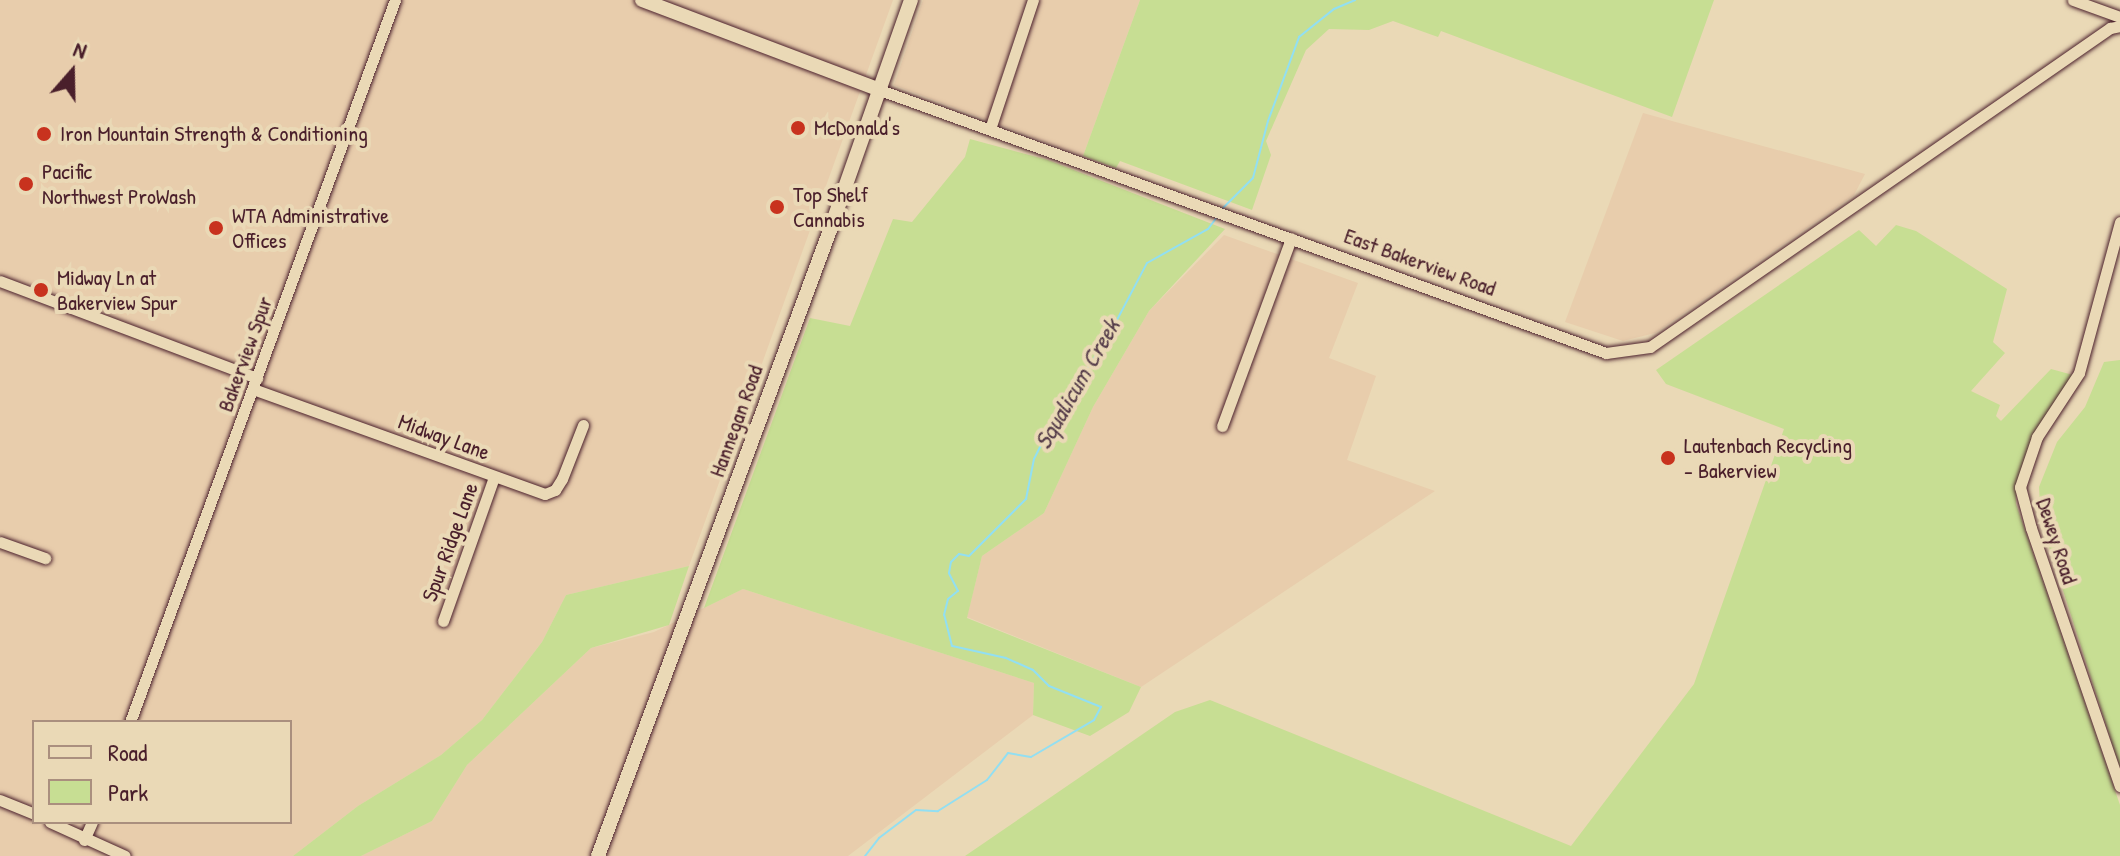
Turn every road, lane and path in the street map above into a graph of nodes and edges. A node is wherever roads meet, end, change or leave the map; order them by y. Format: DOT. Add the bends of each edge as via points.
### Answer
graph roads {
  1 [pos="395,0"];
  2 [pos="642,0"];
  3 [pos="911,0"];
  4 [pos="1033,0"];
  5 [pos="2073,0"];
  6 [pos="2120,17"];
  7 [pos="2120,26"];
  8 [pos="880,90"];
  9 [pos="990,129"];
  10 [pos="2120,222"];
  11 [pos="1291,238"];
  12 [pos="0,281"];
  13 [pos="255,383"];
  14 [pos="583,425"];
  15 [pos="1222,426"];
  16 [pos="494,477"];
  17 [pos="0,542"];
  18 [pos="45,558"];
  19 [pos="443,621"];
  20 [pos="132,720"];
  21 [pos="2120,786"];
  22 [pos="0,800"];
  23 [pos="32,813"];
  24 [pos="54,824"];
  25 [pos="91,824"];
  26 [pos="84,840"];
  27 [pos="125,856"];
  28 [pos="598,856"];
  1 -- 13 [label="street, Bakerview Spur"];
  2 -- 8 [label="main road, East Bakerview Road"];
  3 -- 8 [label="main road, Hannegan Road"];
  4 -- 9 [label="street"];
  5 -- 6 [label="street"];
  7 -- 11 [label="street, East Bakerview Road" via="1650,347 1606,353"];
  8 -- 9 [label="street, East Bakerview Road"];
  8 -- 28 [label="main road, Hannegan Road"];
  9 -- 11 [label="street, East Bakerview Road"];
  10 -- 21 [label="street, Dewey Road" via="2079,373 2037,437 2020,487"];
  11 -- 15 [label="street"];
  12 -- 13 [label="street, Midway Lane"];
  13 -- 16 [label="street, Midway Lane"];
  13 -- 20 [label="street, Bakerview Spur"];
  14 -- 16 [label="street, Midway Lane" via="555,490 545,494"];
  16 -- 19 [label="street, Spur Ridge Lane"];
  17 -- 18 [label="street"];
  22 -- 23 [label="street"];
  24 -- 26 [label="street"];
  25 -- 26 [label="street"];
  26 -- 27 [label="street"];
}
